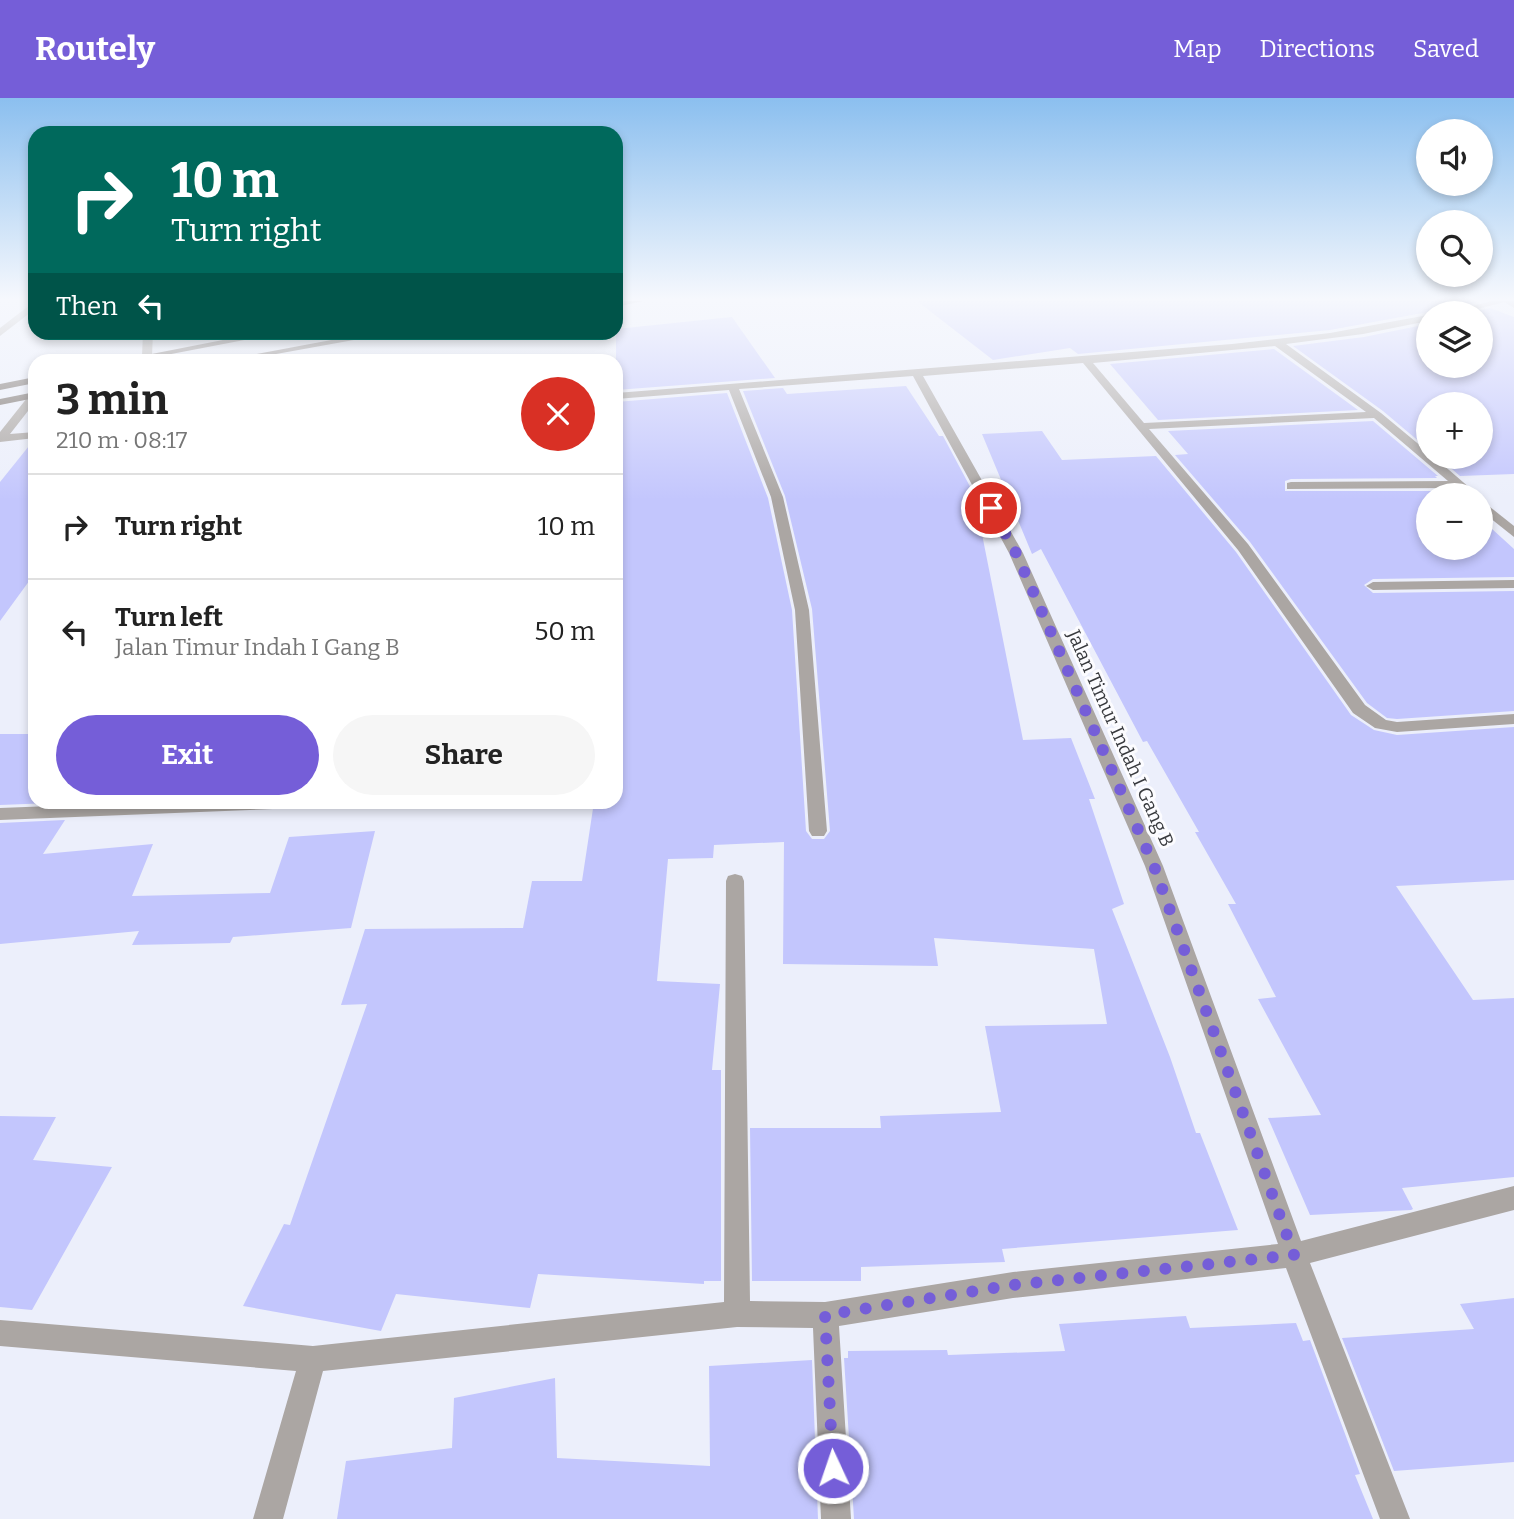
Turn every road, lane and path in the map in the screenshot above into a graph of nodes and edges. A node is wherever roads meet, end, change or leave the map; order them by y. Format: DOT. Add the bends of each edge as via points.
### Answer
graph roads {
  1 [pos="997,367"];
  2 [pos="1091,367"];
  3 [pos="1311,367"];
  4 [pos="916,373"];
  5 [pos="28,381"];
  6 [pos="732,385"];
  7 [pos="0,387"];
  8 [pos="623,395"];
  9 [pos="28,396"];
  10 [pos="0,402"];
  11 [pos="28,404"];
  12 [pos="1377,415"];
  13 [pos="1142,426"];
  14 [pos="28,436"];
  15 [pos="0,438"];
  16 [pos="1459,483"];
  17 [pos="1416,484"];
  18 [pos="1291,485"];
  19 [pos="1493,514"];
  20 [pos="1514,533"];
  21 [pos="1514,584"];
  22 [pos="1373,586"];
  23 [pos="1514,719"];
  24 [pos="124,809"];
  25 [pos="0,814"];
  26 [pos="818,831"];
  27 [pos="735,881"];
  28 [pos="1514,1198"];
  29 [pos="1294,1255"];
  30 [pos="737,1314"];
  31 [pos="825,1315"];
  32 [pos="0,1333"];
  33 [pos="313,1359"];
  34 [pos="268,1519"];
  35 [pos="836,1519"];
  36 [pos="1395,1519"];
  1 -- 4 [label="street"];
  2 -- 13 [label="street"];
  3 -- 12 [label="street"];
  4 -- 6 [label="street"];
  4 -- 29 [label="street, Jalan Timur Indah I Gang B" via="1016,553 1154,866"];
  5 -- 7 [label="main road"];
  6 -- 8 [label="street"];
  6 -- 26 [label="street" via="777,497 802,610"];
  9 -- 10 [label="main road"];
  11 -- 15 [label="street"];
  12 -- 13 [label="street"];
  12 -- 16 [label="street"];
  13 -- 23 [label="street" via="1243,547 1369,719 1397,727"];
  14 -- 15 [label="street"];
  17 -- 18 [label="street"];
  19 -- 20 [label="street"];
  21 -- 22 [label="street"];
  24 -- 25 [label="street"];
  27 -- 30 [label="street"];
  28 -- 29 [label="street"];
  29 -- 31 [label="street" via="1013,1285"];
  29 -- 36 [label="street, Jalan Timur Indah I Gang B"];
  30 -- 31 [label="street"];
  30 -- 33 [label="street"];
  31 -- 35 [label="street"];
  32 -- 33 [label="street"];
  33 -- 34 [label="street"];
}
